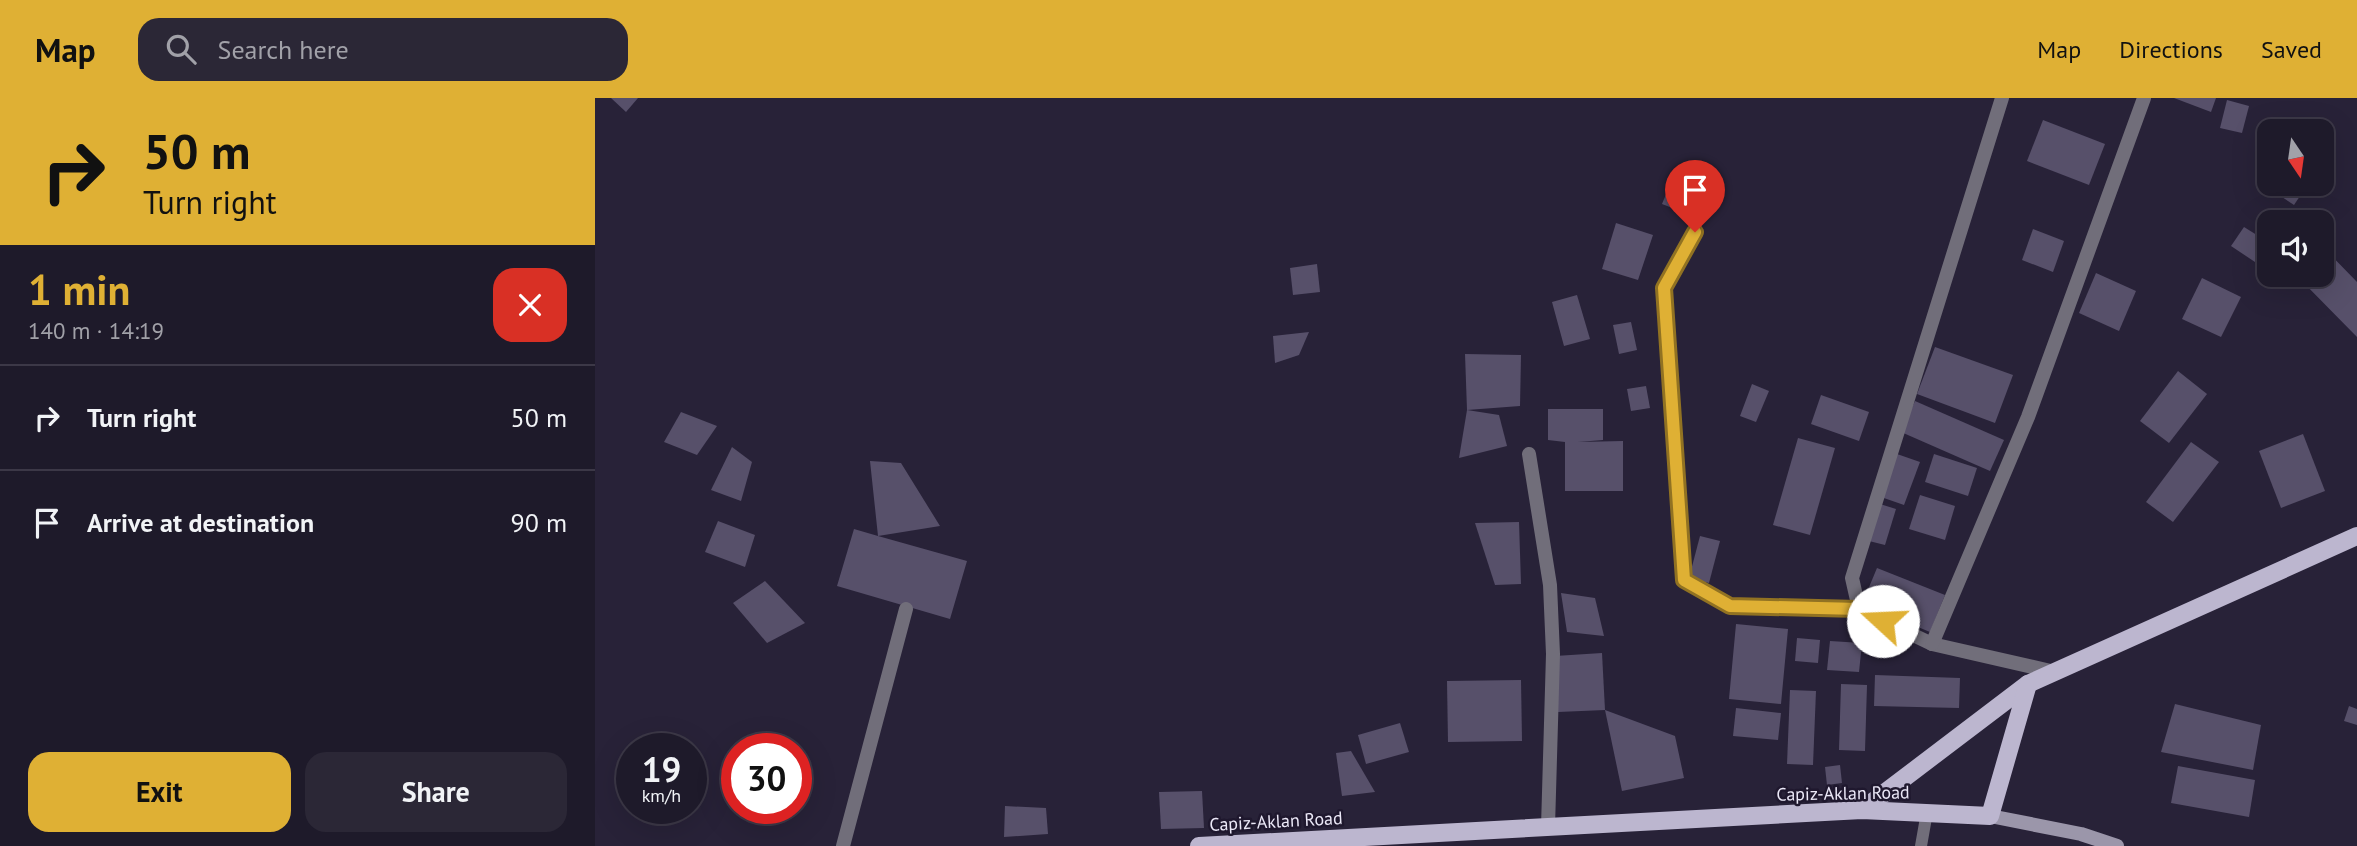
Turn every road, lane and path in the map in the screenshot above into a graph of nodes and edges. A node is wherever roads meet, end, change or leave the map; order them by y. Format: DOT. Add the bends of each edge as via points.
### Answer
graph roads {
  1 [pos="2002,98"];
  2 [pos="2144,98"];
  3 [pos="1695,232"];
  4 [pos="1529,454"];
  5 [pos="2357,536"];
  6 [pos="906,609"];
  7 [pos="1859,609"];
  8 [pos="1932,644"];
  9 [pos="2055,672"];
  10 [pos="2028,684"];
  11 [pos="1863,810"];
  12 [pos="1927,812"];
  13 [pos="1990,816"];
  14 [pos="1548,827"];
  15 [pos="1439,839"];
  16 [pos="843,846"];
  17 [pos="1199,846"];
  18 [pos="1921,846"];
  19 [pos="2117,846"];
  1 -- 7 [label="street" via="1852,578"];
  2 -- 8 [label="street" via="2028,417"];
  3 -- 7 [label="street" via="1664,288 1684,580 1730,606"];
  4 -- 14 [label="street" via="1550,585 1553,654"];
  5 -- 9 [label="main road"];
  6 -- 16 [label="street"];
  7 -- 8 [label="street"];
  8 -- 9 [label="street"];
  9 -- 10 [label="main road"];
  10 -- 11 [label="main road"];
  10 -- 13 [label="main road"];
  11 -- 12 [label="main road, Capiz-Aklan Road"];
  11 -- 14 [label="main road, Capiz-Aklan Road"];
  12 -- 13 [label="main road, Capiz-Aklan Road"];
  12 -- 18 [label="lane"];
  13 -- 19 [label="main road"];
  14 -- 15 [label="main road, Capiz-Aklan Road"];
  15 -- 17 [label="main road, Capiz-Aklan Road"];
}
